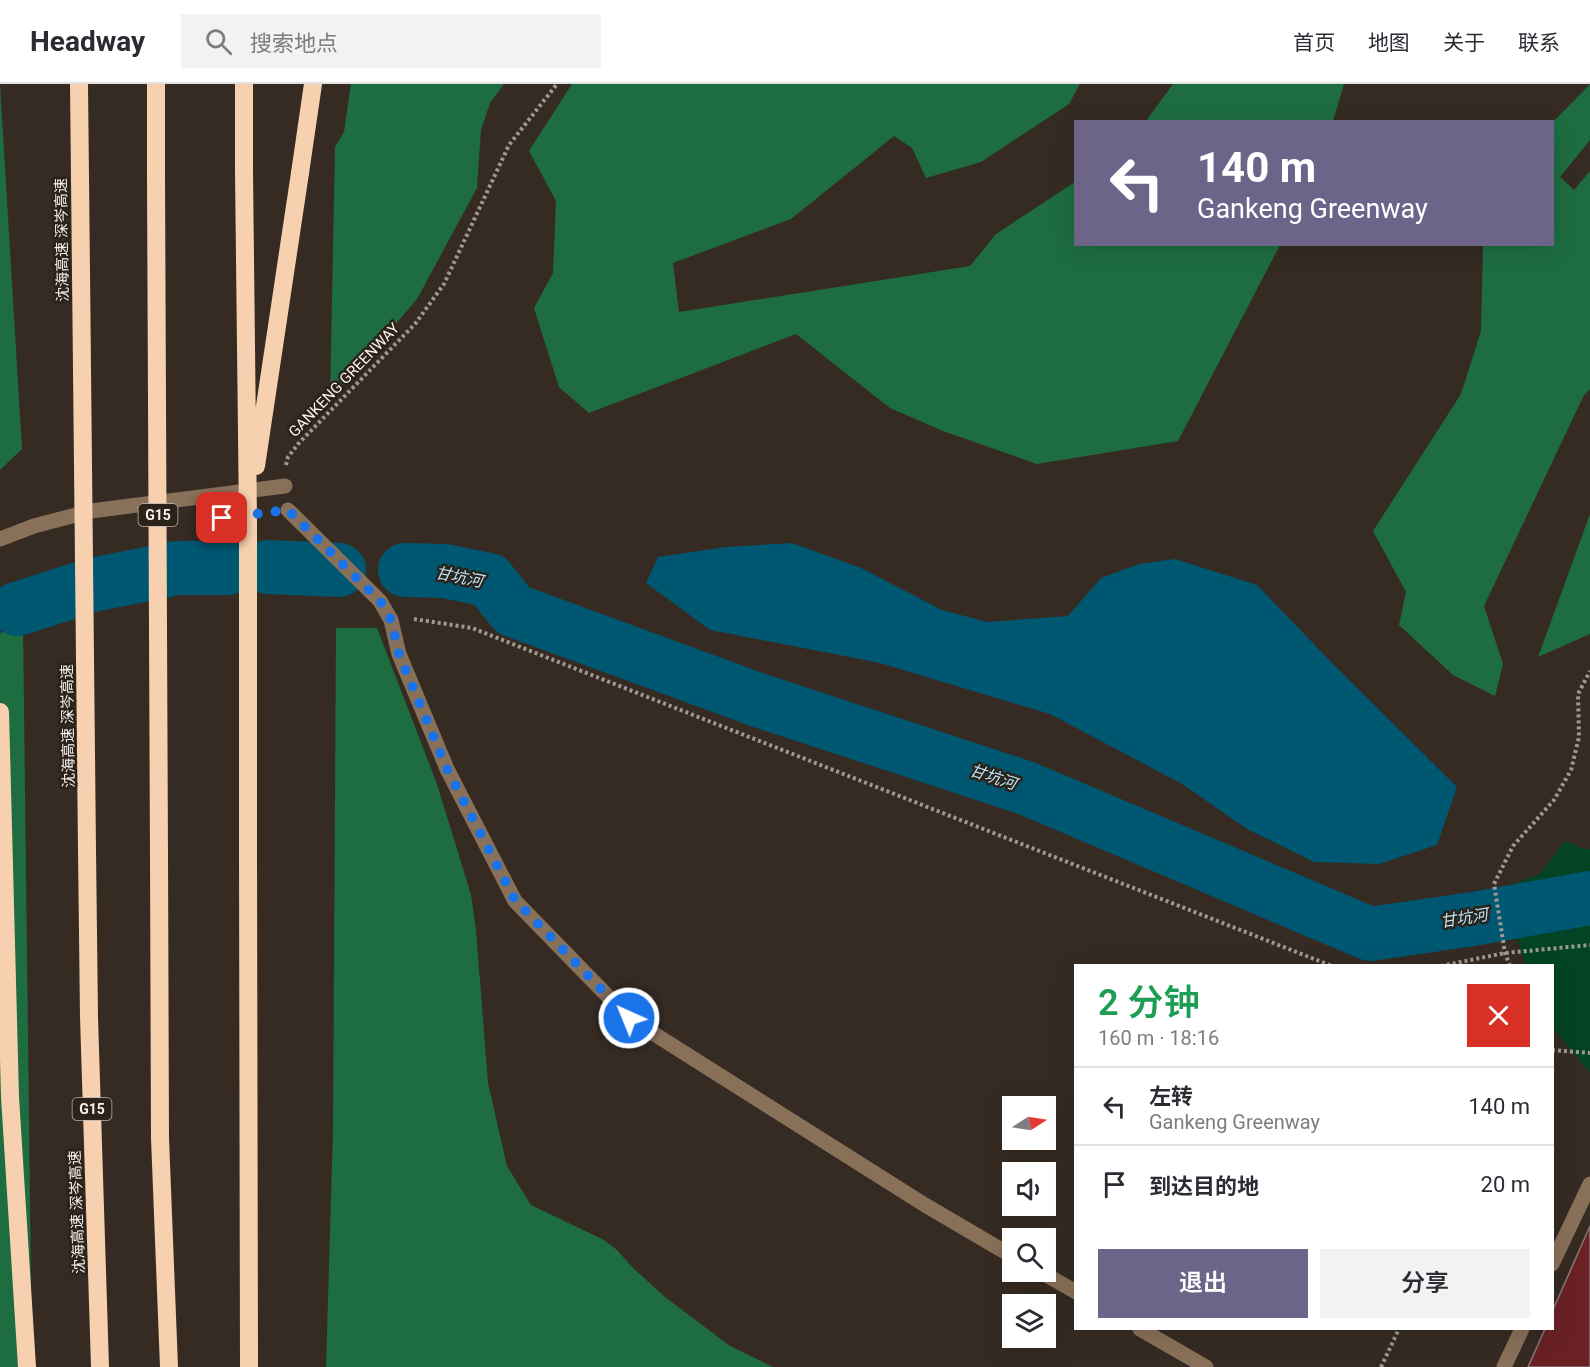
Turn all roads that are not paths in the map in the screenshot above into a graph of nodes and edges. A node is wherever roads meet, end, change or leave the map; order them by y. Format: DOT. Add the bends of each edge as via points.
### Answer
graph roads {
  1 [pos="79,84"];
  2 [pos="156,84"];
  3 [pos="244,84"];
  4 [pos="313,84"];
  5 [pos="285,486"];
  6 [pos="288,510"];
  7 [pos="248,521"];
  8 [pos="0,539"];
  9 [pos="0,712"];
  10 [pos="1590,1184"];
  11 [pos="1002,1250"];
  12 [pos="1554,1260"];
  13 [pos="1056,1281"];
  14 [pos="1074,1291"];
  15 [pos="1142,1330"];
  16 [pos="1522,1330"];
  17 [pos="27,1367"];
  18 [pos="100,1367"];
  19 [pos="169,1367"];
  20 [pos="249,1367"];
  21 [pos="1206,1367"];
  22 [pos="1504,1367"];
  1 -- 18 [label="highway, 沈海高速 深岑高速 / G15, bridge" via="89,1017"];
  2 -- 19 [label="highway, G15, bridge" via="160,1138"];
  3 -- 7 [label="highway, bridge"];
  4 -- 7 [label="highway, bridge"];
  5 -- 8 [label="lane" via="91,511"];
  6 -- 11 [label="lane" via="380,601 391,620 399,654 447,769 515,900 629,1018"];
  7 -- 20 [label="highway, bridge"];
  9 -- 17 [label="highway" via="10,1097"];
  10 -- 12 [label="lane"];
  13 -- 14 [label="lane"];
  15 -- 21 [label="lane"];
  16 -- 22 [label="lane"];
}
